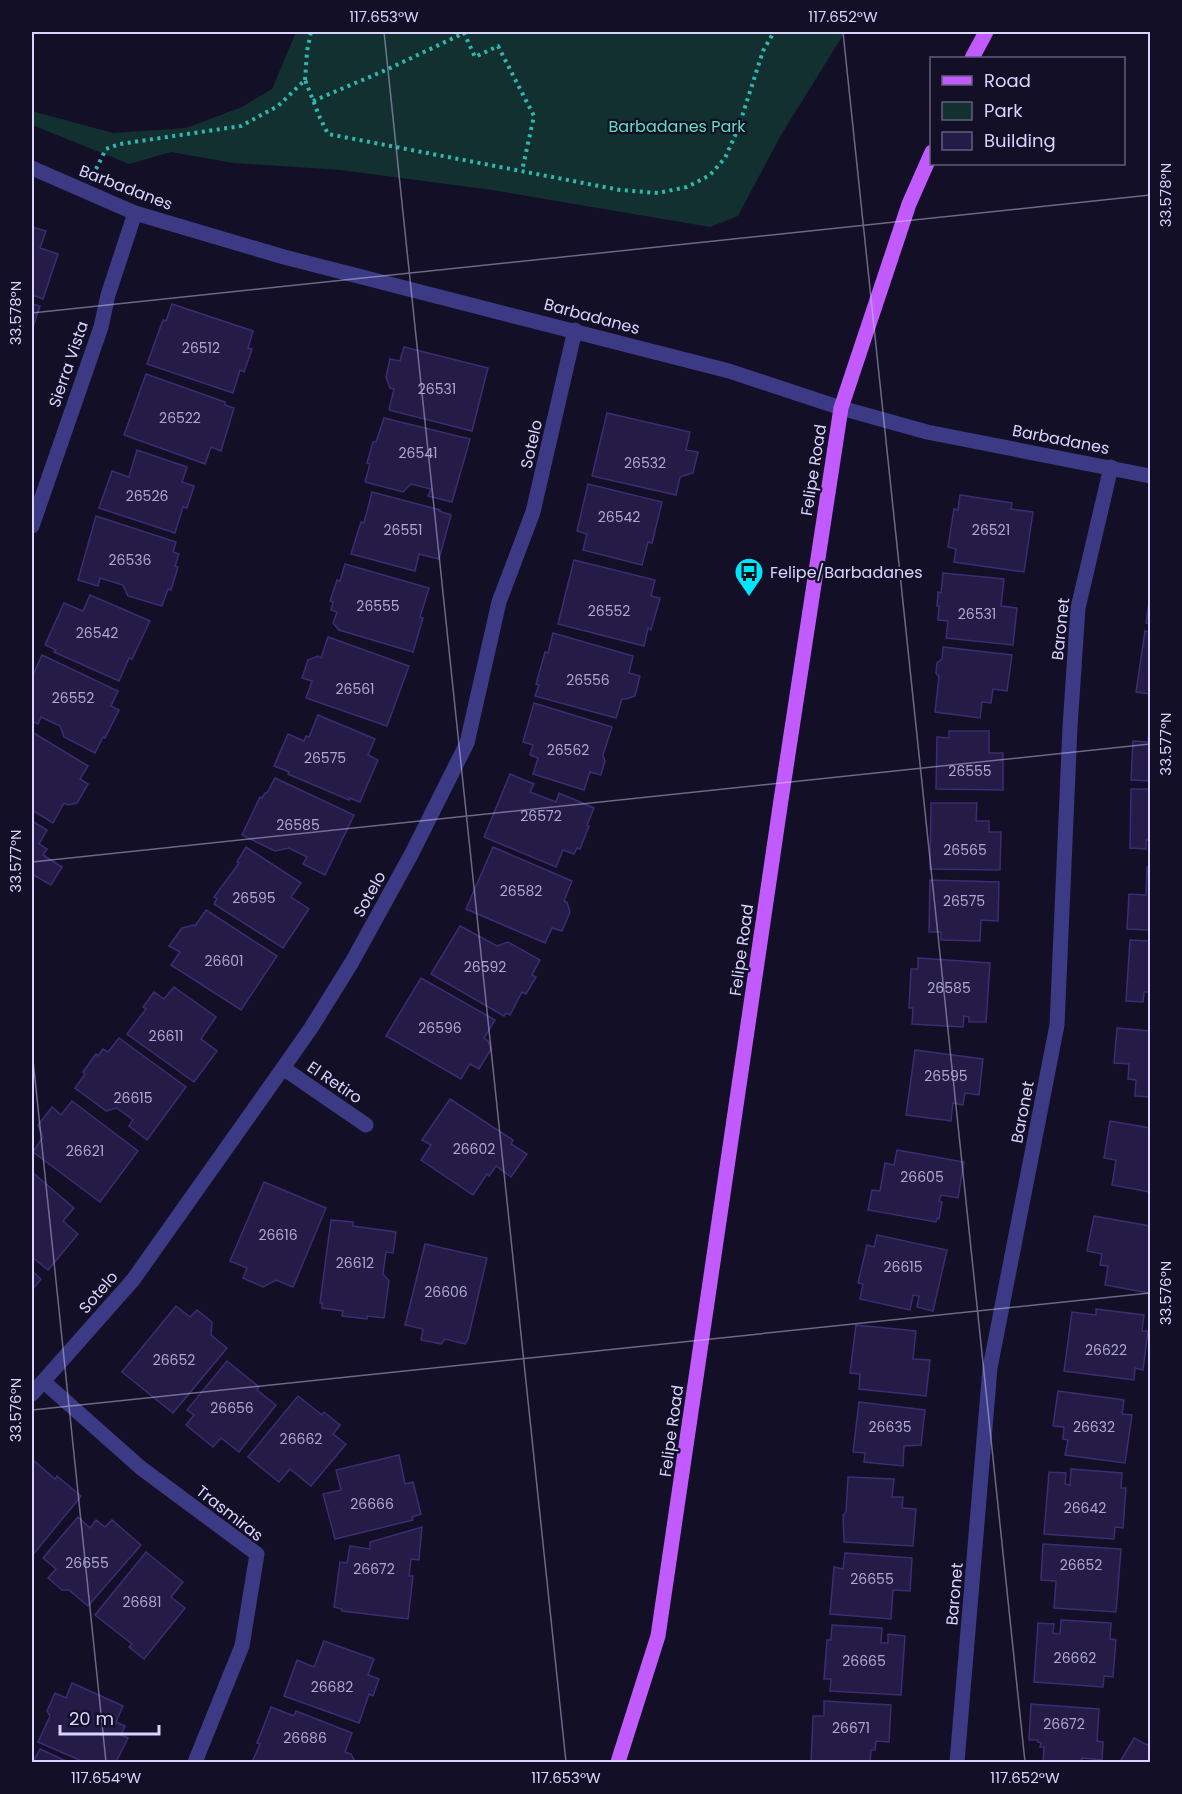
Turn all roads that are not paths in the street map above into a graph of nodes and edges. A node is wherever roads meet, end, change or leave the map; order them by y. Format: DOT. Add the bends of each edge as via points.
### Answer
graph roads {
  1 [pos="986,32"];
  2 [pos="973,57"];
  3 [pos="930,157"];
  4 [pos="32,168"];
  5 [pos="135,213"];
  6 [pos="576,330"];
  7 [pos="841,408"];
  8 [pos="1111,467"];
  9 [pos="1150,476"];
  10 [pos="32,526"];
  11 [pos="283,1068"];
  12 [pos="366,1125"];
  13 [pos="44,1382"];
  14 [pos="32,1394"];
  15 [pos="195,1762"];
  16 [pos="618,1762"];
  17 [pos="957,1762"];
  1 -- 2 [label="main road"];
  3 -- 7 [label="main road, Felipe Road" via="909,204"];
  4 -- 5 [label="street, Barbadanes"];
  5 -- 6 [label="street, Barbadanes" via="284,257"];
  5 -- 10 [label="street, Sierra Vista" via="101,327"];
  6 -- 7 [label="street, Barbadanes" via="729,371"];
  6 -- 11 [label="street, Sotelo" via="534,512 499,602 467,743 352,962"];
  7 -- 8 [label="street, Barbadanes" via="927,432"];
  7 -- 16 [label="main road, Felipe Road" via="658,1636"];
  8 -- 9 [label="street, Barbadanes"];
  8 -- 17 [label="street, Baronet" via="1078,608 1057,1025 990,1368"];
  11 -- 12 [label="street, El Retiro"];
  11 -- 13 [label="street, Sotelo" via="133,1280"];
  13 -- 14 [label="street, Sotelo"];
  13 -- 15 [label="street, Trasmiras" via="141,1468 257,1554 242,1646"];
}
